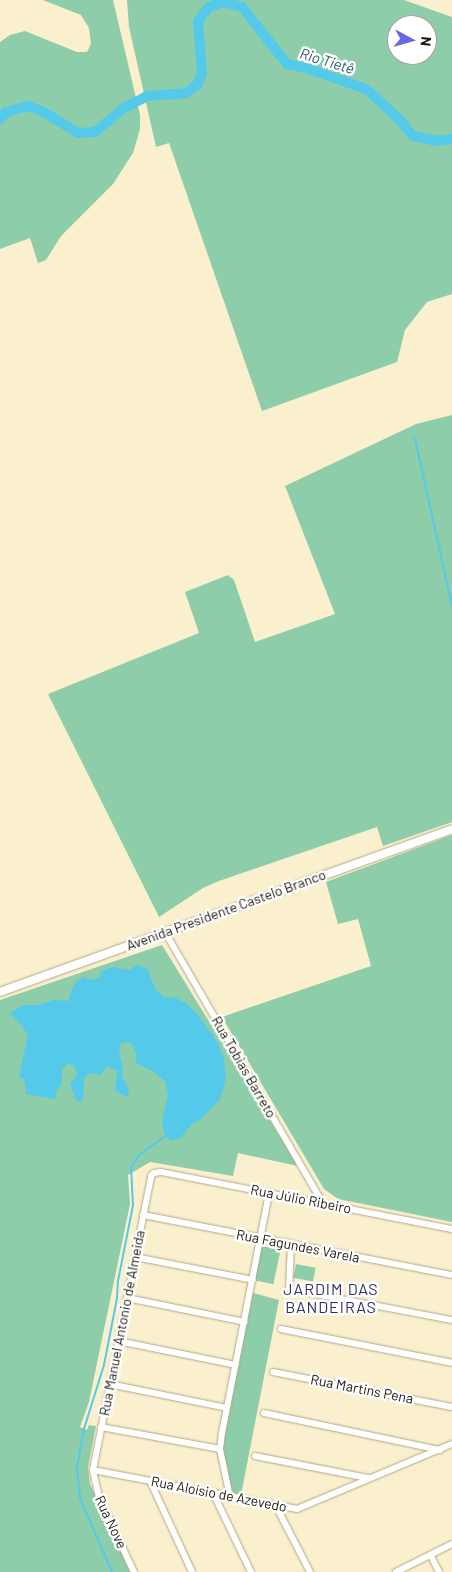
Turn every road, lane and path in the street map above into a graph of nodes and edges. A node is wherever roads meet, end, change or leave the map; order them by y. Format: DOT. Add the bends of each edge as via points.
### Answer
graph roads {
  1 [pos="452,829"];
  2 [pos="165,932"];
  3 [pos="0,992"];
  4 [pos="151,1176"];
  5 [pos="268,1193"];
  6 [pos="323,1203"];
  7 [pos="143,1215"];
  8 [pos="452,1229"];
  9 [pos="260,1239"];
  10 [pos="291,1244"];
  11 [pos="135,1257"];
  12 [pos="452,1275"];
  13 [pos="253,1280"];
  14 [pos="127,1298"];
  15 [pos="452,1320"];
  16 [pos="245,1322"];
  17 [pos="281,1329"];
  18 [pos="118,1341"];
  19 [pos="452,1363"];
  20 [pos="236,1365"];
  21 [pos="273,1372"];
  22 [pos="109,1384"];
  23 [pos="452,1407"];
  24 [pos="227,1408"];
  25 [pos="264,1413"];
  26 [pos="101,1427"];
  27 [pos="452,1444"];
  28 [pos="220,1449"];
  29 [pos="442,1450"];
  30 [pos="255,1456"];
  31 [pos="93,1470"];
  32 [pos="369,1479"];
  33 [pos="150,1481"];
  34 [pos="214,1493"];
  35 [pos="230,1497"];
  36 [pos="276,1506"];
  37 [pos="452,1544"];
  38 [pos="431,1556"];
  39 [pos="134,1572"];
  40 [pos="192,1572"];
  41 [pos="251,1572"];
  42 [pos="310,1572"];
  43 [pos="396,1572"];
  44 [pos="439,1572"];
  1 -- 2 [label="street, Avenida Presidente Castelo Branco"];
  2 -- 3 [label="street, Avenida Presidente Castelo Branco"];
  2 -- 6 [label="street, Rua Tobias Barreto"];
  4 -- 5 [label="street, Rua Júlio Ribeiro" via="161,1172"];
  4 -- 7 [label="street, Rua Manuel Antonio de Almeida"];
  5 -- 6 [label="street, Rua Júlio Ribeiro"];
  5 -- 9 [label="street"];
  6 -- 8 [label="street, Rua Júlio Ribeiro"];
  7 -- 9 [label="street, Rua Fagundes Varela"];
  7 -- 11 [label="street, Rua Manuel Antonio de Almeida"];
  9 -- 10 [label="street, Rua Fagundes Varela"];
  9 -- 13 [label="street"];
  10 -- 12 [label="street, Rua Fagundes Varela"];
  10 -- 15 [label="street" via="289,1289"];
  11 -- 13 [label="street"];
  11 -- 14 [label="street, Rua Manuel Antonio de Almeida"];
  13 -- 16 [label="street"];
  14 -- 16 [label="street"];
  14 -- 18 [label="street, Rua Manuel Antonio de Almeida"];
  16 -- 20 [label="street"];
  17 -- 19 [label="street"];
  18 -- 20 [label="street"];
  18 -- 22 [label="street, Rua Manuel Antonio de Almeida"];
  20 -- 24 [label="street"];
  21 -- 23 [label="street, Rua Martins Pena"];
  22 -- 24 [label="street"];
  22 -- 26 [label="street, Rua Manuel Antonio de Almeida"];
  24 -- 28 [label="street"];
  25 -- 29 [label="street"];
  26 -- 28 [label="street"];
  26 -- 31 [label="street, Rua Manuel Antonio de Almeida"];
  27 -- 29 [label="street, Rua Aloísio de Azevedo"];
  28 -- 35 [label="street"];
  29 -- 32 [label="street, Rua Aloísio de Azevedo"];
  30 -- 32 [label="street"];
  31 -- 33 [label="street, Rua Aloísio de Azevedo"];
  31 -- 39 [label="street, Rua Nove" via="99,1497"];
  32 -- 36 [label="street, Rua Aloísio de Azevedo" via="304,1507"];
  33 -- 34 [label="street, Rua Aloísio de Azevedo"];
  33 -- 40 [label="street"];
  34 -- 35 [label="street, Rua Aloísio de Azevedo"];
  34 -- 41 [label="street"];
  35 -- 36 [label="street, Rua Aloísio de Azevedo"];
  36 -- 42 [label="street"];
  37 -- 38 [label="street"];
  38 -- 43 [label="street"];
  38 -- 44 [label="street"];
}
